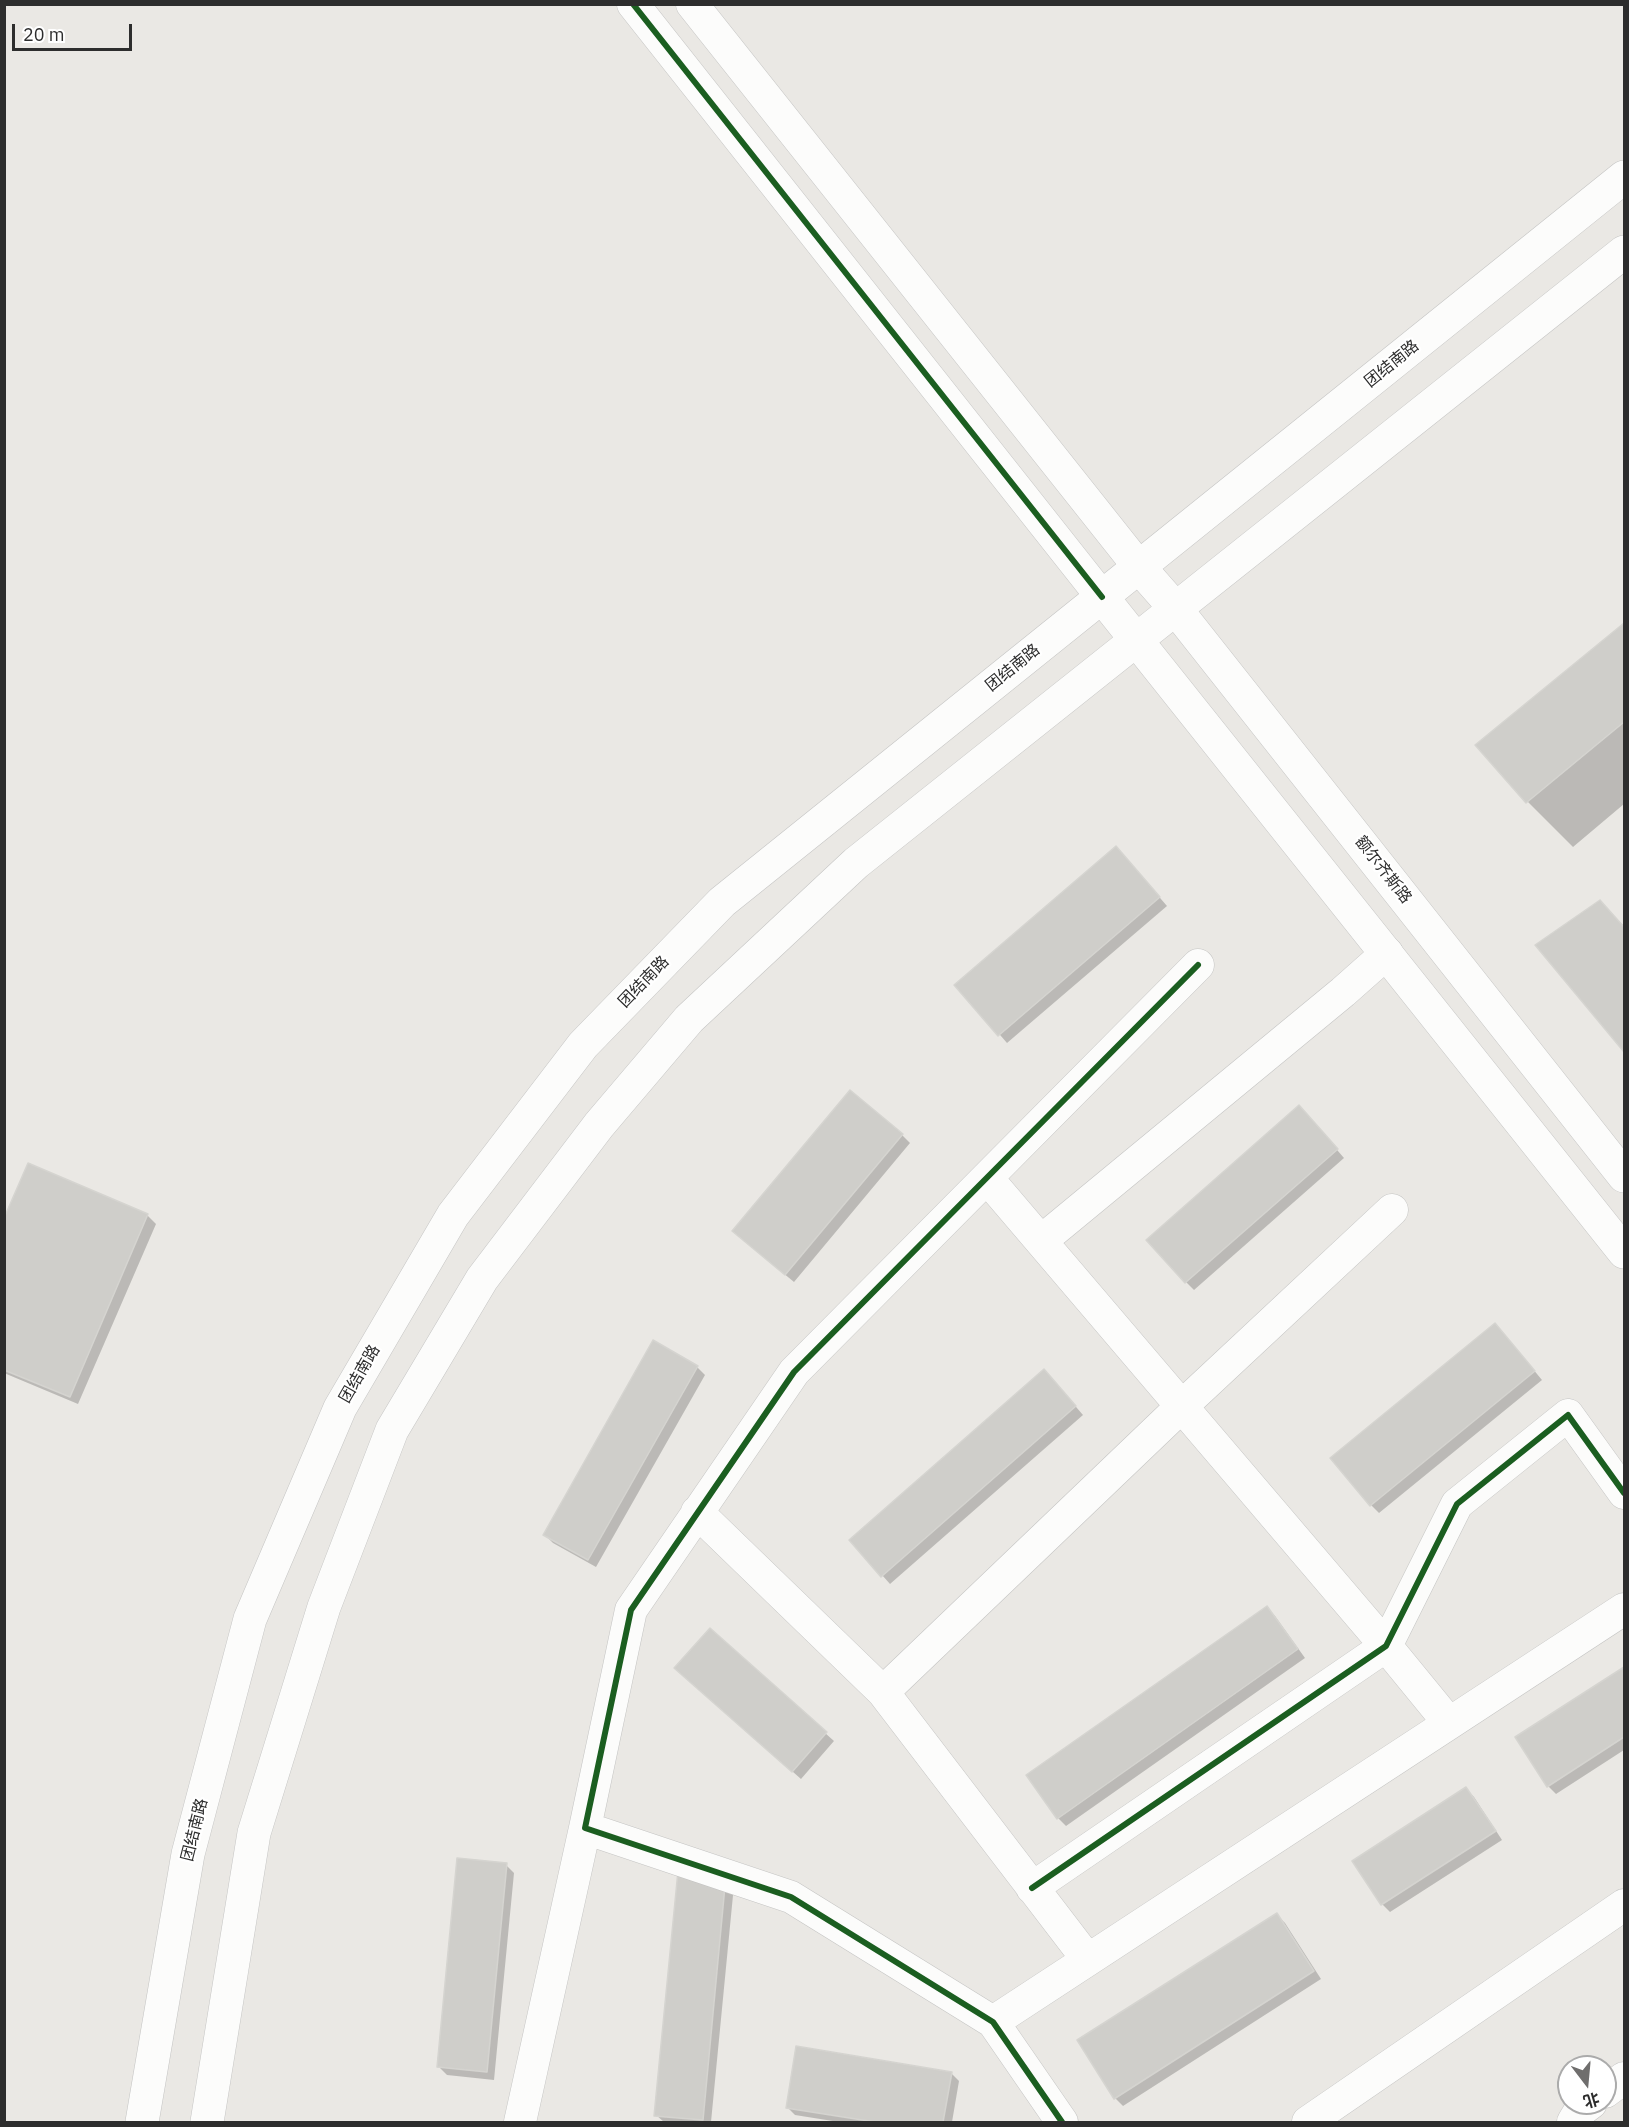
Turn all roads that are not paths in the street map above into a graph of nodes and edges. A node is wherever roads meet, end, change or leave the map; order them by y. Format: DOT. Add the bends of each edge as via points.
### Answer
graph roads {
  1 [pos="633,4"];
  2 [pos="692,4"];
  3 [pos="1624,177"];
  4 [pos="1624,252"];
  5 [pos="1139,567"];
  6 [pos="1101,597"];
  7 [pos="1175,608"];
  8 [pos="1136,640"];
  9 [pos="1387,953"];
  10 [pos="1198,965"];
  11 [pos="1624,1176"];
  12 [pos="987,1178"];
  13 [pos="1392,1210"];
  14 [pos="1041,1241"];
  15 [pos="1624,1252"];
  16 [pos="1181,1407"];
  17 [pos="1624,1493"];
  18 [pos="698,1512"];
  19 [pos="1624,1609"];
  20 [pos="1386,1646"];
  21 [pos="883,1692"];
  22 [pos="1449,1724"];
  23 [pos="585,1828"];
  24 [pos="1032,1888"];
  25 [pos="1624,1905"];
  26 [pos="1088,1960"];
  27 [pos="993,2022"];
  28 [pos="142,2122"];
  29 [pos="207,2122"];
  30 [pos="520,2122"];
  31 [pos="1062,2122"];
  32 [pos="1308,2122"];
  1 -- 6 [label="street"];
  2 -- 5 [label="street"];
  3 -- 5 [label="main road, 团结南路"];
  4 -- 7 [label="main road"];
  5 -- 6 [label="main road, 团结南路"];
  5 -- 7 [label="main road, 额尔齐斯路"];
  6 -- 8 [label="main road"];
  6 -- 28 [label="main road, 团结南路" via="722,902 583,1045 453,1215 340,1408 250,1619 188,1854"];
  7 -- 8 [label="main road"];
  7 -- 11 [label="main road, 额尔齐斯路"];
  8 -- 9 [label="main road"];
  8 -- 29 [label="main road" via="856,863 689,1019 599,1125 482,1279 392,1430 324,1607 254,1833"];
  9 -- 14 [label="street"];
  9 -- 15 [label="main road"];
  10 -- 12 [label="street"];
  12 -- 14 [label="street"];
  12 -- 18 [label="street" via="794,1372"];
  13 -- 16 [label="street"];
  14 -- 16 [label="street"];
  16 -- 20 [label="street"];
  16 -- 21 [label="street"];
  17 -- 20 [label="street" via="1568,1415 1457,1504"];
  18 -- 21 [label="street"];
  18 -- 23 [label="street" via="631,1610"];
  19 -- 22 [label="street"];
  20 -- 22 [label="street"];
  20 -- 24 [label="street"];
  21 -- 24 [label="street"];
  22 -- 26 [label="street"];
  23 -- 27 [label="street" via="791,1897"];
  23 -- 30 [label="street"];
  24 -- 26 [label="street"];
  25 -- 32 [label="street"];
  26 -- 27 [label="street"];
  27 -- 31 [label="street"];
}
